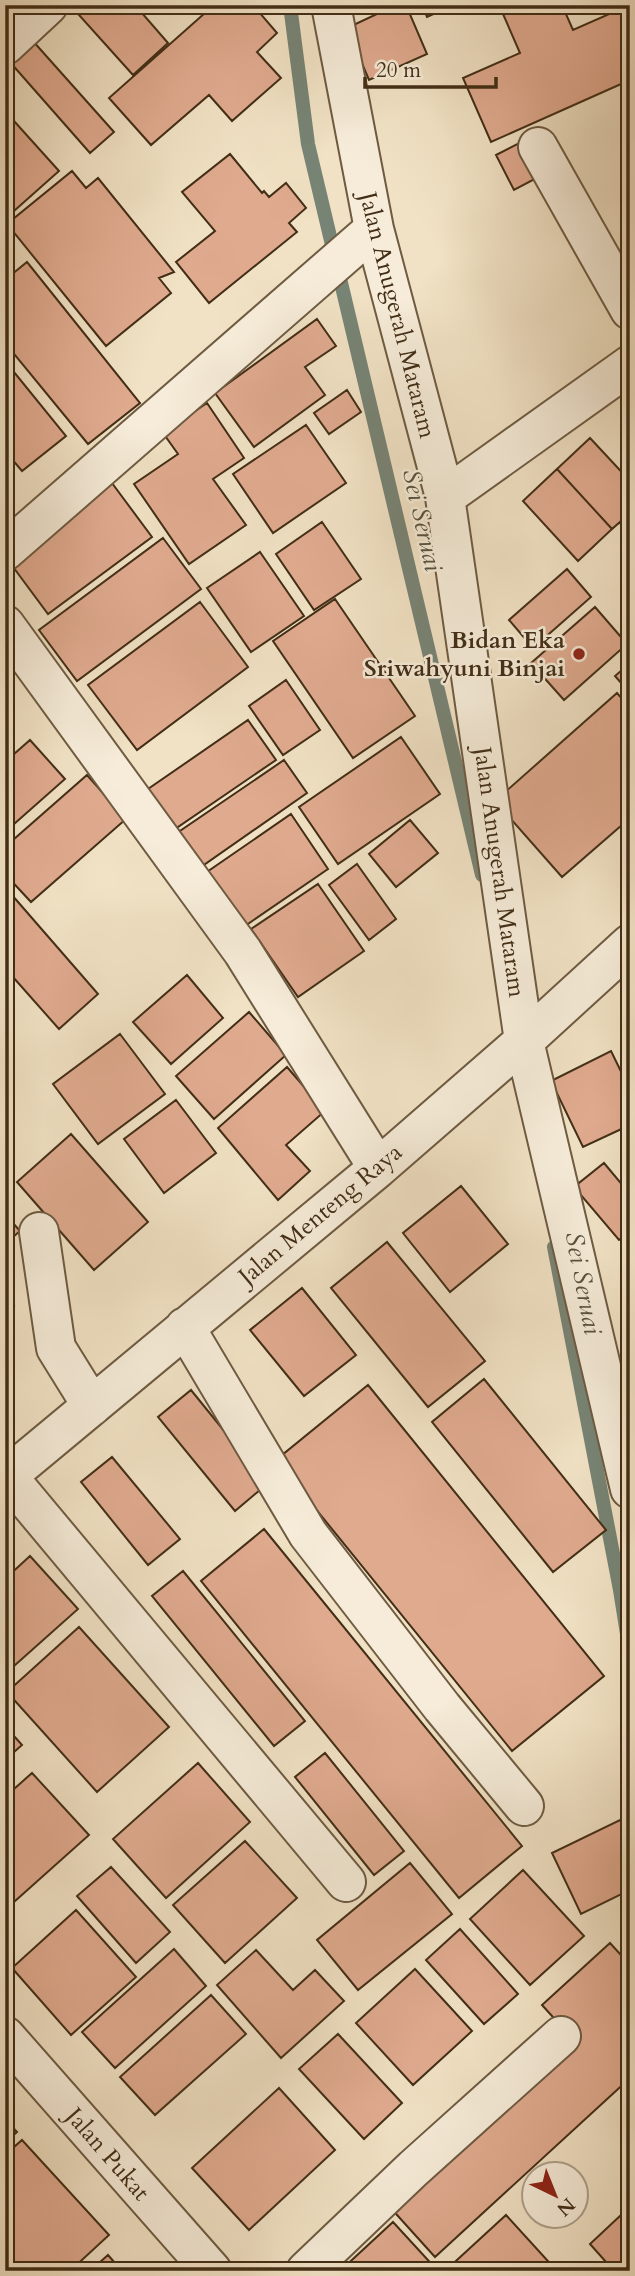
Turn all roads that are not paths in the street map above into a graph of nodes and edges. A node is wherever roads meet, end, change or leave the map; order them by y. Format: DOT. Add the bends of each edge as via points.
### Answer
graph roads {
  1 [pos="48,5"];
  2 [pos="331,5"];
  3 [pos="5,45"];
  4 [pos="538,147"];
  5 [pos="362,240"];
  6 [pos="630,310"];
  7 [pos="630,365"];
  8 [pos="445,498"];
  9 [pos="5,551"];
  10 [pos="5,625"];
  11 [pos="630,944"];
  12 [pos="524,1041"];
  13 [pos="378,1168"];
  14 [pos="39,1232"];
  15 [pos="185,1326"];
  16 [pos="92,1406"];
  17 [pos="6,1477"];
  18 [pos="630,1489"];
  19 [pos="524,1806"];
  20 [pos="346,1882"];
  21 [pos="5,2036"];
  22 [pos="561,2036"];
  23 [pos="212,2271"];
  24 [pos="306,2271"];
  1 -- 3 [label="street"];
  2 -- 5 [label="street, Jalan Anugerah Mataram"];
  4 -- 6 [label="street"];
  5 -- 8 [label="street, Jalan Anugerah Mataram"];
  5 -- 9 [label="street"];
  7 -- 8 [label="street"];
  8 -- 12 [label="street, Jalan Anugerah Mataram"];
  10 -- 13 [label="street" via="243,952"];
  11 -- 12 [label="street, Jalan Menteng Raya"];
  12 -- 13 [label="street, Jalan Menteng Raya"];
  12 -- 18 [label="street, Jalan Anugerah Mataram"];
  13 -- 15 [label="street, Jalan Menteng Raya"];
  14 -- 16 [label="street" via="56,1348"];
  15 -- 16 [label="street, Jalan Menteng Raya"];
  15 -- 19 [label="street" via="308,1534"];
  16 -- 17 [label="street, Jalan Menteng Raya"];
  17 -- 20 [label="street"];
  21 -- 23 [label="street, Jalan Pukat"];
  22 -- 24 [label="street"];
}
